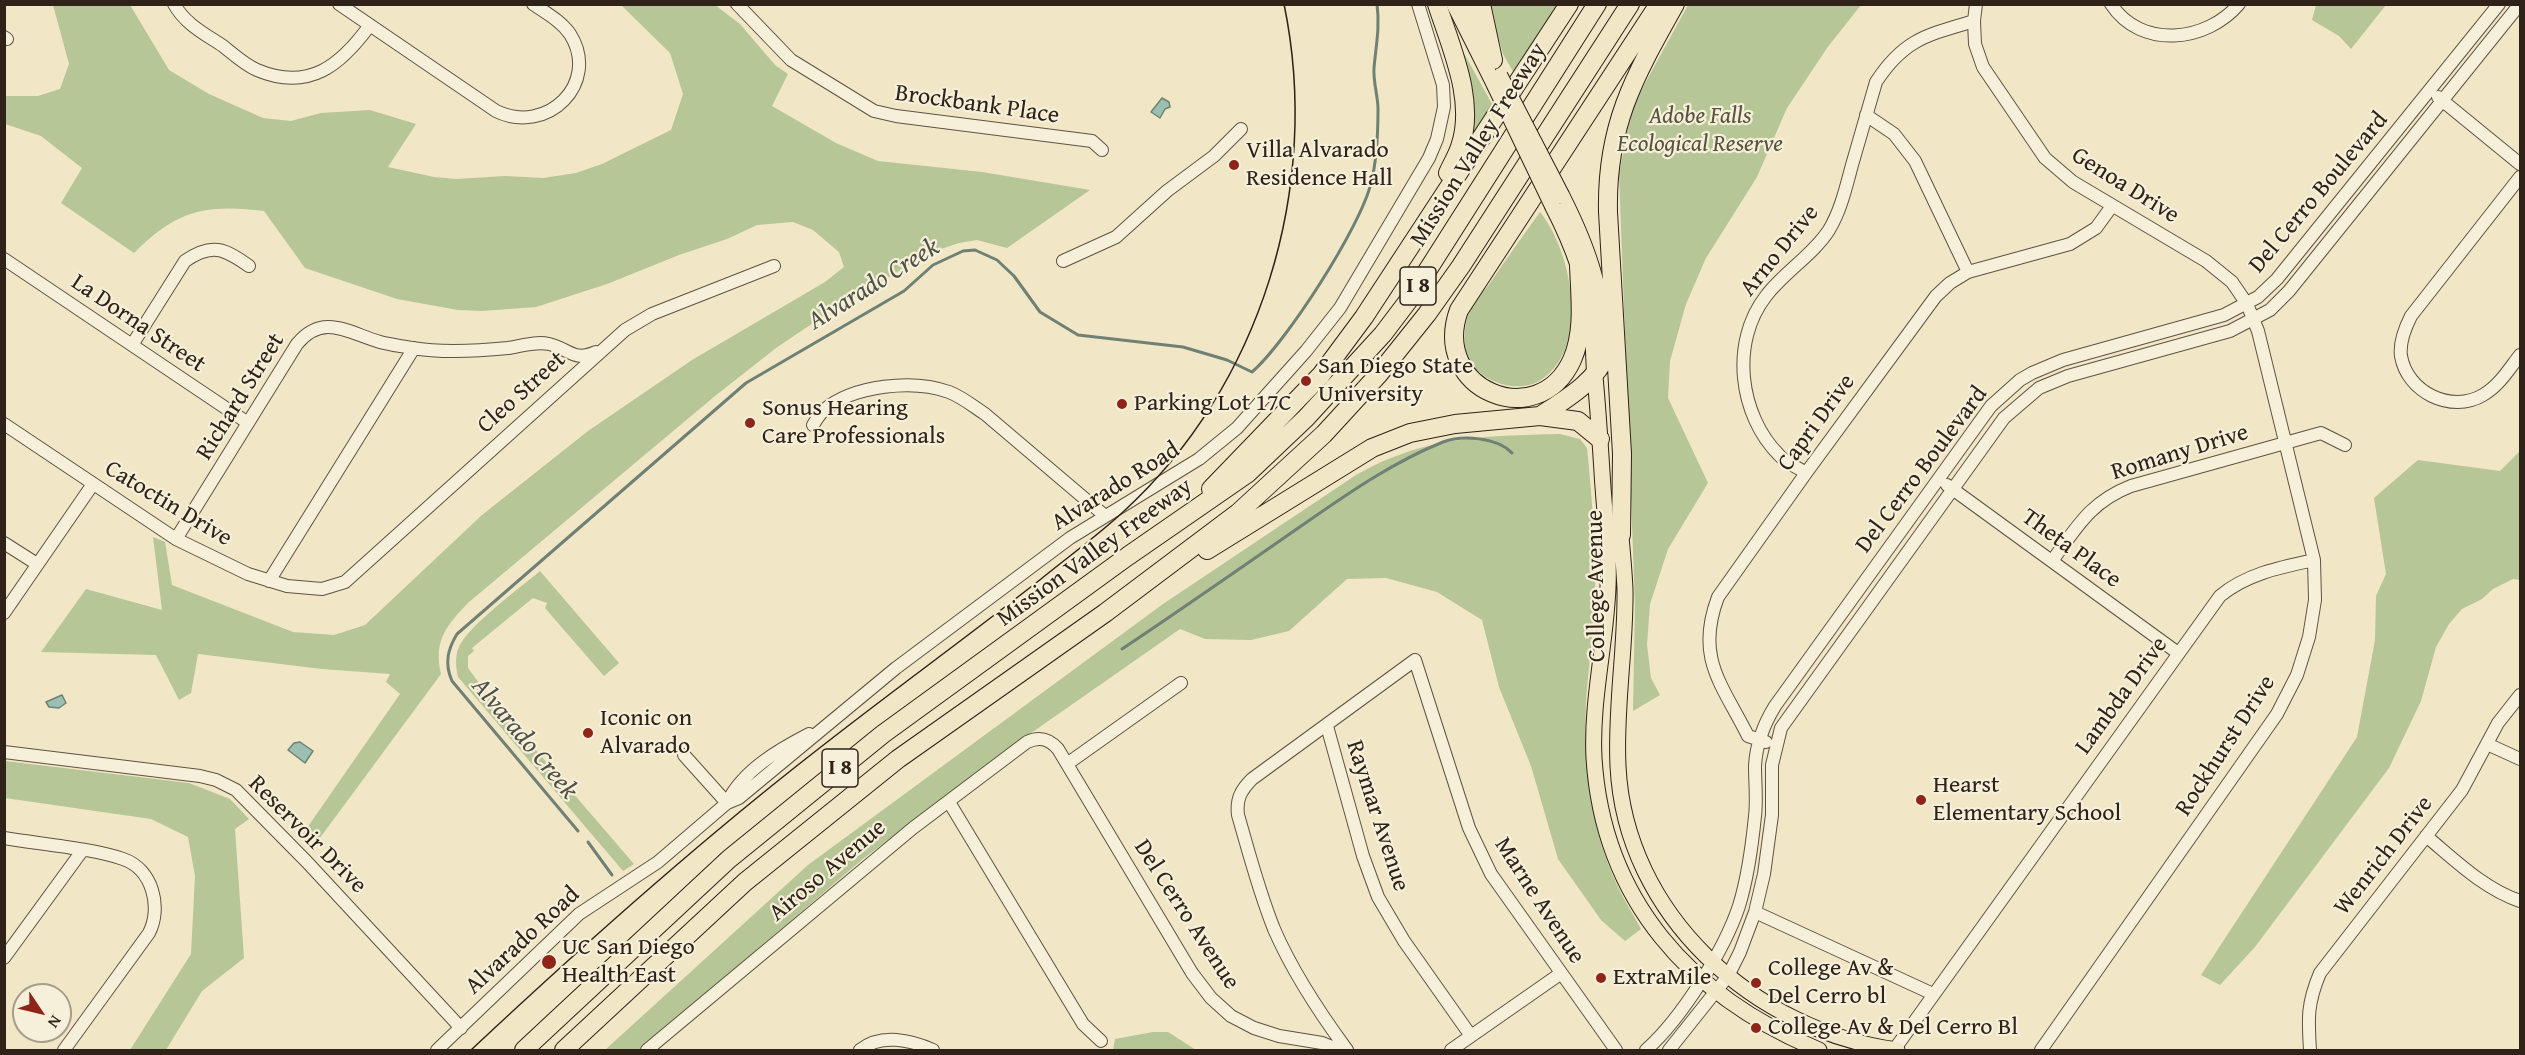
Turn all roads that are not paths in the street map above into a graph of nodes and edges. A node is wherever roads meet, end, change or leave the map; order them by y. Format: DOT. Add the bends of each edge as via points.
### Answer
graph roads {
  1 [pos="174,4"];
  2 [pos="339,4"];
  3 [pos="533,4"];
  4 [pos="737,4"];
  5 [pos="1418,4"];
  6 [pos="1437,4"];
  7 [pos="1454,4"];
  8 [pos="1467,4"];
  9 [pos="1481,4"];
  10 [pos="1569,4"];
  11 [pos="1597,4"];
  12 [pos="1630,4"];
  13 [pos="1659,4"];
  14 [pos="1675,4"];
  15 [pos="1976,4"];
  16 [pos="2239,4"];
  17 [pos="2499,4"];
  18 [pos="2520,4"];
  19 [pos="2113,7"];
  20 [pos="1974,21"];
  21 [pos="370,25"];
  22 [pos="1496,73"];
  23 [pos="2430,91"];
  24 [pos="2443,101"];
  25 [pos="1866,115"];
  26 [pos="1240,129"];
  27 [pos="1102,150"];
  28 [pos="2520,164"];
  29 [pos="2520,177"];
  30 [pos="1558,202"];
  31 [pos="2112,206"];
  32 [pos="1407,254"];
  33 [pos="4,259"];
  34 [pos="1063,261"];
  35 [pos="1579,265"];
  36 [pos="249,266"];
  37 [pos="774,266"];
  38 [pos="1968,272"];
  39 [pos="2247,304"];
  40 [pos="2254,320"];
  41 [pos="132,345"];
  42 [pos="414,348"];
  43 [pos="604,348"];
  44 [pos="1608,352"];
  45 [pos="2520,355"];
  46 [pos="1595,376"];
  47 [pos="1540,416"];
  48 [pos="248,423"];
  49 [pos="4,424"];
  50 [pos="813,425"];
  51 [pos="1600,439"];
  52 [pos="2287,442"];
  53 [pos="2345,445"];
  54 [pos="1806,473"];
  55 [pos="1938,479"];
  56 [pos="93,484"];
  57 [pos="1952,489"];
  58 [pos="1104,516"];
  59 [pos="1183,519"];
  60 [pos="1621,535"];
  61 [pos="176,539"];
  62 [pos="4,543"];
  63 [pos="2314,560"];
  64 [pos="2052,561"];
  65 [pos="37,564"];
  66 [pos="269,580"];
  67 [pos="322,589"];
  68 [pos="5,612"];
  69 [pos="1105,613"];
  70 [pos="2178,653"];
  71 [pos="1181,683"];
  72 [pos="2520,695"];
  73 [pos="1327,726"];
  74 [pos="1044,739"];
  75 [pos="1760,741"];
  76 [pos="1776,744"];
  77 [pos="2487,744"];
  78 [pos="4,752"];
  79 [pos="684,755"];
  80 [pos="2520,759"];
  81 [pos="1067,764"];
  82 [pos="949,802"];
  83 [pos="727,803"];
  84 [pos="2426,836"];
  85 [pos="4,838"];
  86 [pos="82,851"];
  87 [pos="2520,902"];
  88 [pos="1755,912"];
  89 [pos="4,958"];
  90 [pos="1712,962"];
  91 [pos="1560,974"];
  92 [pos="1728,976"];
  93 [pos="1700,980"];
  94 [pos="1717,993"];
  95 [pos="1933,994"];
  96 [pos="461,1028"];
  97 [pos="1471,1036"];
  98 [pos="1101,1041"];
  99 [pos="863,1048"];
  100 [pos="652,1049"];
  101 [pos="64,1050"];
  102 [pos="437,1050"];
  103 [pos="524,1050"];
  104 [pos="564,1050"];
  105 [pos="933,1050"];
  106 [pos="1340,1050"];
  107 [pos="1347,1050"];
  108 [pos="1451,1050"];
  109 [pos="1616,1050"];
  110 [pos="1646,1050"];
  111 [pos="1669,1050"];
  112 [pos="1819,1050"];
  113 [pos="1895,1050"];
  114 [pos="2041,1050"];
  115 [pos="2310,1050"];
  1 -- 21 [label="street" via="182,18 256,70 288,77 325,71 354,47"];
  2 -- 21 [label="street"];
  3 -- 21 [label="street" via="558,21 570,35 578,60 575,82 564,100 551,111 528,118 496,111"];
  4 -- 27 [label="street, Brockbank Place" via="791,60 874,111 1092,141"];
  5 -- 58 [label="street, Alvarado Road" via="1443,85 1440,129 1429,158 1340,308 1237,428 1180,473"];
  6 -- 32 [label="highway" via="1462,89 1465,108 1461,145"];
  7 -- 22 [label="main road, College Avenue"];
  8 -- 22 [label="main road, College Avenue"];
  9 -- 22 [label="highway"];
  10 -- 32 [label="highway"];
  11 -- 59 [label="highway, Mission Valley Freeway / I 8" via="1418,287 1383,334 1306,418 1248,473"];
  12 -- 69 [label="highway, Mission Valley Freeway / I 8" via="1461,266 1379,374 1324,434 1238,513"];
  13 -- 35 [label="highway" via="1459,310 1454,329 1456,356 1476,385 1495,394 1520,397 1546,390 1559,380 1572,360 1580,336"];
  14 -- 60 [label="highway" via="1623,105 1608,174 1622,453"];
  15 -- 20 [label="street, Genoa Drive"];
  16 -- 19 [label="street" via="2213,27 2185,36 2157,35 2139,28"];
  17 -- 23 [label="street, Del Cerro Boulevard"];
  18 -- 24 [label="street, Del Cerro Boulevard"];
  20 -- 25 [label="street, Arno Drive" via="1936,32 1899,52 1876,82"];
  20 -- 31 [label="street, Genoa Drive" via="1983,67 2044,158"];
  22 -- 30 [label="main road, College Avenue, bridge"];
  23 -- 24 [label="street"];
  23 -- 39 [label="street, Del Cerro Boulevard" via="2277,279"];
  24 -- 28 [label="street"];
  24 -- 40 [label="street, Del Cerro Boulevard" via="2289,291"];
  25 -- 38 [label="street" via="1894,134 1915,161"];
  25 -- 54 [label="street, Arno Drive" via="1839,210 1828,232 1766,296 1748,332 1743,368 1754,420 1780,457"];
  26 -- 34 [label="street" via="1116,237"];
  29 -- 45 [label="street" via="2411,316 2403,332 2401,356 2419,389 2438,399 2466,401 2482,396 2497,384"];
  30 -- 35 [label="main road, College Avenue"];
  30 -- 44 [label="main road, College Avenue" via="1582,235 1592,263"];
  31 -- 38 [label="street, Capri Drive" via="2096,228 2070,244"];
  31 -- 39 [label="street, Genoa Drive" via="2206,261 2232,282"];
  32 -- 59 [label="highway" via="1321,375"];
  33 -- 41 [label="street, La Dorna Street"];
  35 -- 46 [label="main road, College Avenue" via="1592,320"];
  36 -- 41 [label="street" via="227,250 212,249 185,261"];
  37 -- 43 [label="street, Cleo Street" via="652,314"];
  38 -- 54 [label="street, Capri Drive" via="1936,296"];
  39 -- 40 [label="street, Genoa Drive"];
  39 -- 55 [label="street, Del Cerro Boulevard" via="2224,315 2063,360 2032,373 1991,406"];
  40 -- 52 [label="street, Rockhurst Drive"];
  40 -- 57 [label="street, Del Cerro Boulevard" via="2230,331 2068,376 2039,388 2004,418"];
  41 -- 48 [label="street, La Dorna Street"];
  42 -- 43 [label="street, Richard Street" via="549,344 577,357"];
  42 -- 48 [label="street, Richard Street" via="335,326 317,328 297,344"];
  42 -- 66 [label="street"];
  43 -- 67 [label="street, Cleo Street" via="345,582"];
  44 -- 46 [label="highway"];
  44 -- 60 [label="main road, College Avenue"];
  46 -- 47 [label="highway"];
  46 -- 51 [label="main road, College Avenue"];
  47 -- 51 [label="highway" via="1578,421"];
  47 -- 69 [label="highway" via="1455,424 1410,433 1372,448"];
  48 -- 61 [label="street, Richard Street"];
  49 -- 56 [label="street, Catoctin Drive"];
  50 -- 58 [label="street" via="824,410 855,393 895,385 948,392 985,414"];
  51 -- 93 [label="main road, College Avenue" via="1608,585 1594,757 1601,813 1630,893 1661,939"];
  52 -- 53 [label="street, Romany Drive" via="2321,433"];
  52 -- 63 [label="street, Rockhurst Drive"];
  52 -- 64 [label="street, Romany Drive" via="2113,493 2089,512"];
  54 -- 75 [label="street, Capri Drive" via="1718,597 1710,618 1708,651 1715,672 1748,736"];
  55 -- 57 [label="street, Theta Place"];
  55 -- 75 [label="street, Del Cerro Boulevard" via="1774,706"];
  56 -- 61 [label="street, Catoctin Drive"];
  56 -- 65 [label="street"];
  57 -- 64 [label="street, Theta Place"];
  57 -- 76 [label="street, Del Cerro Boulevard" via="1789,716"];
  58 -- 83 [label="street, Alvarado Road" via="904,662 739,798"];
  59 -- 103 [label="highway, Mission Valley Freeway / I 8" via="892,728 810,793 729,859"];
  60 -- 90 [label="main road, College Avenue" via="1625,590 1618,766 1624,811 1636,853 1653,886 1672,917"];
  61 -- 66 [label="street, Catoctin Drive"];
  62 -- 65 [label="street"];
  63 -- 70 [label="street, Lambda Drive" via="2249,577 2234,585 2220,596"];
  63 -- 114 [label="street, Rockhurst Drive" via="2315,600 2309,638 2297,675 2277,714"];
  64 -- 70 [label="street, Theta Place"];
  65 -- 68 [label="street"];
  66 -- 67 [label="street, Catoctin Drive"];
  69 -- 104 [label="highway, Mission Valley Freeway / I 8" via="898,759 745,882"];
  70 -- 95 [label="street, Lambda Drive"];
  71 -- 81 [label="street"];
  72 -- 77 [label="street, Wenrich Drive"];
  73 -- 91 [label="street, Marne Avenue" via="1415,660 1469,828 1491,874"];
  73 -- 97 [label="street, Raymar Avenue" via="1378,897"];
  73 -- 107 [label="street" via="1252,779 1239,797 1238,815 1274,928 1316,1007"];
  74 -- 81 [label="street, Del Cerro Avenue" via="1058,749"];
  74 -- 82 [label="street, Airoso Avenue" via="1027,742"];
  75 -- 76 [label="street"];
  75 -- 90 [label="street, Del Cerro Boulevard" via="1755,764 1756,814 1747,871 1738,907"];
  76 -- 88 [label="street, Del Cerro Boulevard" via="1772,765 1773,815"];
  77 -- 80 [label="street"];
  77 -- 84 [label="street, Wenrich Drive" via="2462,790"];
  78 -- 96 [label="street, Reservoir Drive" via="200,776 236,790"];
  79 -- 83 [label="street"];
  81 -- 106 [label="street, Del Cerro Avenue" via="1192,973 1211,998 1231,1016 1254,1028 1322,1042"];
  82 -- 98 [label="street" via="1083,1024"];
  82 -- 100 [label="street, Airoso Avenue" via="870,863"];
  83 -- 96 [label="street, Alvarado Road" via="658,862 579,914"];
  84 -- 87 [label="street" via="2485,884"];
  84 -- 115 [label="street, Wenrich Drive" via="2320,973 2310,997"];
  85 -- 86 [label="street"];
  86 -- 89 [label="street"];
  86 -- 101 [label="street" via="124,859 131,864 144,876 154,897 155,915 149,933"];
  88 -- 92 [label="street, Del Cerro Boulevard"];
  88 -- 95 [label="street"];
  90 -- 92 [label="main road, College Avenue"];
  90 -- 93 [label="street, Del Cerro Boulevard"];
  91 -- 97 [label="street"];
  91 -- 109 [label="street, Marne Avenue"];
  92 -- 94 [label="street, Del Cerro Boulevard"];
  92 -- 113 [label="main road, College Avenue" via="1759,1001 1800,1023 1855,1044"];
  93 -- 94 [label="main road, College Avenue"];
  93 -- 110 [label="street, Del Cerro Boulevard" via="1677,1016"];
  94 -- 111 [label="street, Del Cerro Boulevard"];
  94 -- 112 [label="main road, College Avenue" via="1764,1025"];
  95 -- 113 [label="street, Lambda Drive"];
  96 -- 102 [label="street, Alvarado Road"];
  97 -- 108 [label="street"];
  99 -- 105 [label="street" via="896,1039"];
}
